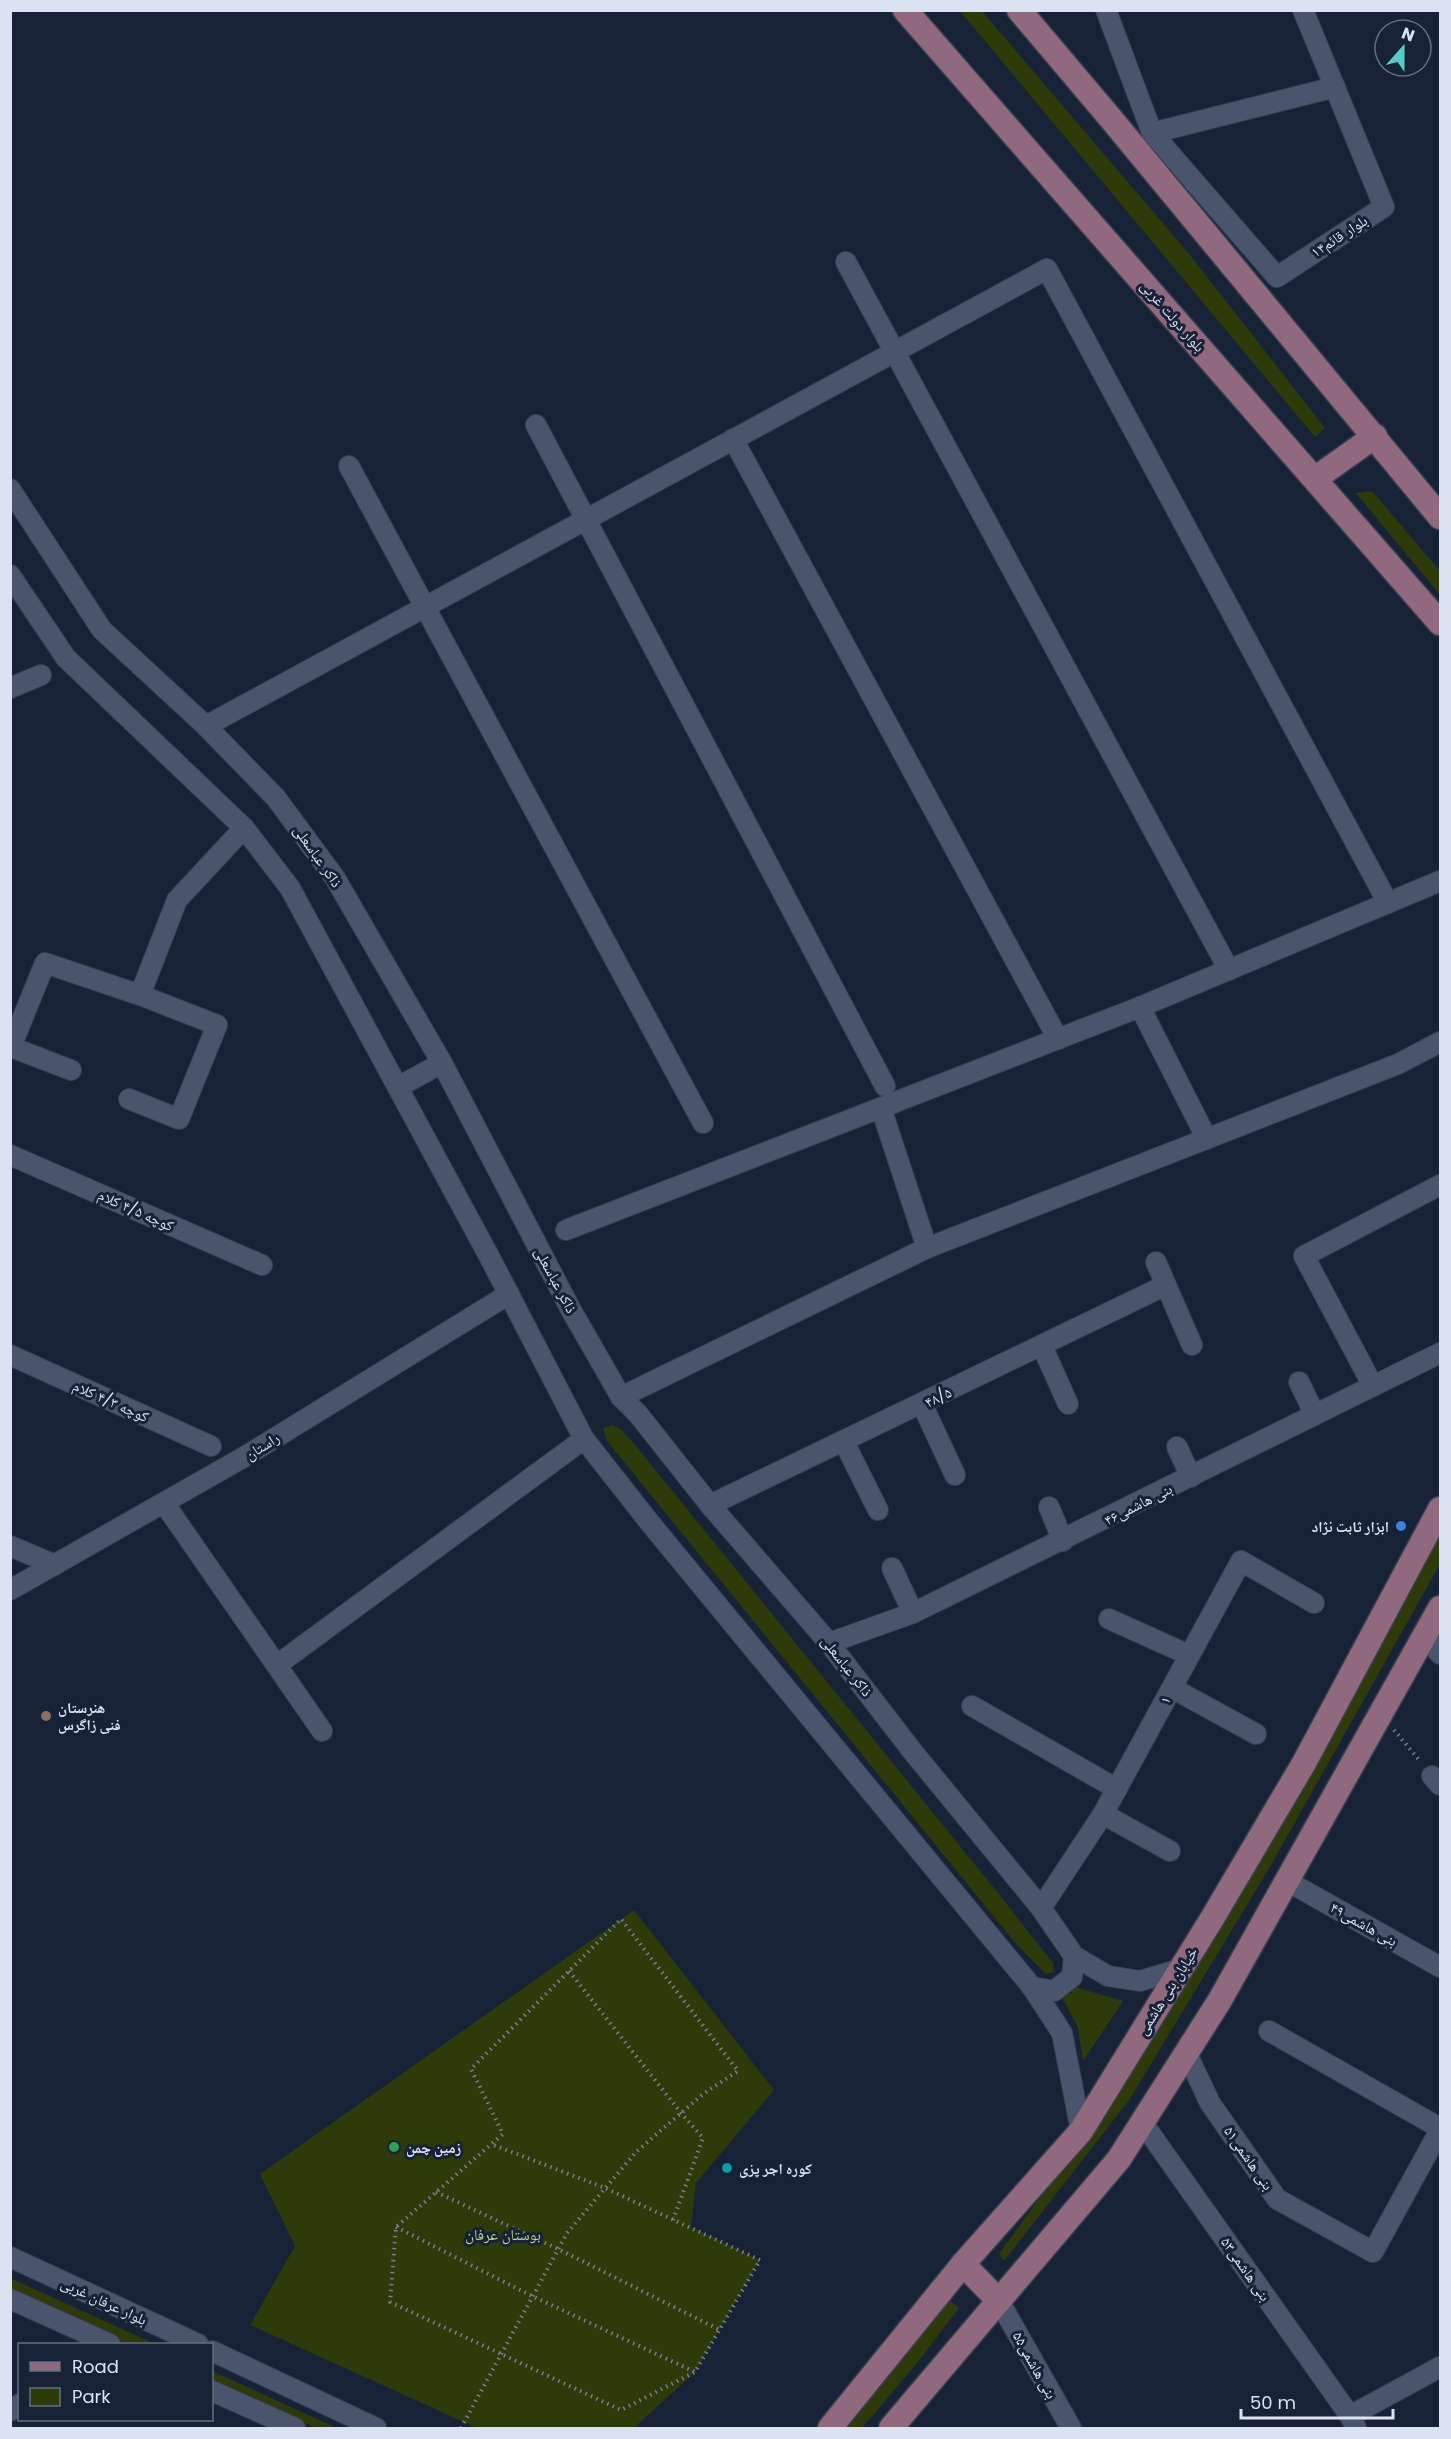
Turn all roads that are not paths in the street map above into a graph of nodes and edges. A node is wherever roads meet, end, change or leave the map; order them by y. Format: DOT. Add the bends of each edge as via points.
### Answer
graph roads {
  1 [pos="905,10"];
  2 [pos="1019,10"];
  3 [pos="1106,10"];
  4 [pos="1303,10"];
  5 [pos="1335,87"];
  6 [pos="1152,133"];
  7 [pos="846,262"];
  8 [pos="894,352"];
  9 [pos="536,425"];
  10 [pos="1375,436"];
  11 [pos="733,440"];
  12 [pos="349,466"];
  13 [pos="1316,478"];
  14 [pos="10,489"];
  15 [pos="1440,517"];
  16 [pos="586,519"];
  17 [pos="10,575"];
  18 [pos="424,607"];
  19 [pos="1440,623"];
  20 [pos="41,675"];
  21 [pos="10,688"];
  22 [pos="206,726"];
  23 [pos="244,828"];
  24 [pos="1440,881"];
  25 [pos="1388,903"];
  26 [pos="1229,970"];
  27 [pos="140,995"];
  28 [pos="1140,1007"];
  29 [pos="1058,1039"];
  30 [pos="1440,1042"];
  31 [pos="442,1064"];
  32 [pos="71,1070"];
  33 [pos="885,1086"];
  34 [pos="398,1087"];
  35 [pos="129,1099"];
  36 [pos="881,1108"];
  37 [pos="703,1123"];
  38 [pos="1207,1139"];
  39 [pos="10,1155"];
  40 [pos="1440,1185"];
  41 [pos="566,1230"];
  42 [pos="927,1248"];
  43 [pos="1156,1262"];
  44 [pos="262,1265"];
  45 [pos="1166,1286"];
  46 [pos="509,1294"];
  47 [pos="1191,1345"];
  48 [pos="1042,1346"];
  49 [pos="1440,1353"];
  50 [pos="10,1355"];
  51 [pos="1299,1382"];
  52 [pos="1373,1386"];
  53 [pos="621,1397"];
  54 [pos="922,1404"];
  55 [pos="1068,1404"];
  56 [pos="1315,1415"];
  57 [pos="584,1439"];
  58 [pos="844,1442"];
  59 [pos="211,1446"];
  60 [pos="1177,1447"];
  61 [pos="955,1475"];
  62 [pos="1191,1477"];
  63 [pos="164,1503"];
  64 [pos="710,1505"];
  65 [pos="1048,1507"];
  66 [pos="1440,1509"];
  67 [pos="878,1510"];
  68 [pos="1064,1540"];
  69 [pos="10,1546"];
  70 [pos="55,1565"];
  71 [pos="892,1568"];
  72 [pos="10,1590"];
  73 [pos="1314,1602"];
  74 [pos="1440,1608"];
  75 [pos="913,1613"];
  76 [pos="1109,1618"];
  77 [pos="829,1643"];
  78 [pos="1432,1646"];
  79 [pos="1189,1655"];
  80 [pos="277,1665"];
  81 [pos="1172,1688"];
  82 [pos="972,1706"];
  83 [pos="322,1731"];
  84 [pos="1256,1734"];
  85 [pos="1117,1789"];
  86 [pos="1103,1814"];
  87 [pos="1170,1851"];
  88 [pos="1287,1881"];
  89 [pos="1041,1908"];
  90 [pos="1074,1956"];
  91 [pos="1440,1967"];
  92 [pos="1180,1969"];
  93 [pos="1032,1987"];
  94 [pos="1269,2031"];
  95 [pos="1186,2052"];
  96 [pos="1142,2122"];
  97 [pos="1440,2129"];
  98 [pos="1082,2131"];
  99 [pos="10,2257"];
  100 [pos="963,2265"];
  101 [pos="10,2299"];
  102 [pos="999,2301"];
  103 [pos="102,2343"];
  104 [pos="196,2343"];
  105 [pos="213,2351"];
  106 [pos="1440,2367"];
  107 [pos="213,2391"];
  108 [pos="1353,2422"];
  109 [pos="295,2428"];
  110 [pos="376,2428"];
  111 [pos="830,2428"];
  112 [pos="891,2428"];
  113 [pos="1071,2428"];
  1 -- 13 [label="main road, بلوار دولت غربی"];
  2 -- 10 [label="main road"];
  3 -- 6 [label="street"];
  4 -- 5 [label="street, بلوار قائم۱۴"];
  5 -- 6 [label="street"];
  5 -- 6 [label="street, بلوار قائم۱۴" via="1384,207 1277,278"];
  7 -- 8 [label="street"];
  8 -- 11 [label="street"];
  8 -- 25 [label="street" via="1047,269"];
  8 -- 26 [label="street"];
  9 -- 16 [label="street"];
  10 -- 13 [label="main road"];
  10 -- 15 [label="main road"];
  11 -- 16 [label="street"];
  11 -- 29 [label="street"];
  12 -- 18 [label="street"];
  13 -- 19 [label="main road, بلوار دولت غربی"];
  14 -- 22 [label="street, ذاکر عباسعلی" via="102,630"];
  16 -- 18 [label="street"];
  16 -- 33 [label="street"];
  17 -- 23 [label="street" via="66,658"];
  18 -- 22 [label="street"];
  18 -- 37 [label="street"];
  20 -- 21 [label="street"];
  22 -- 31 [label="street, ذاکر عباسعلی" via="276,798 335,878"];
  23 -- 27 [label="street" via="177,900"];
  23 -- 34 [label="street" via="290,888"];
  24 -- 25 [label="street"];
  25 -- 26 [label="street"];
  26 -- 28 [label="street"];
  27 -- 32 [label="street" via="45,963 11,1047"];
  27 -- 35 [label="street" via="218,1025 179,1119"];
  28 -- 29 [label="street"];
  28 -- 38 [label="street"];
  29 -- 36 [label="street"];
  30 -- 38 [label="street" via="1398,1064"];
  31 -- 34 [label="street"];
  31 -- 53 [label="street, ذاکر عباسعلی"];
  34 -- 46 [label="street"];
  36 -- 41 [label="street"];
  36 -- 42 [label="street"];
  38 -- 42 [label="street"];
  39 -- 44 [label="street, کوچه ۴/۵ کلام"];
  40 -- 52 [label="street" via="1304,1256"];
  42 -- 53 [label="street"];
  43 -- 45 [label="street"];
  45 -- 47 [label="street"];
  45 -- 48 [label="street, ۴۸/۵"];
  46 -- 57 [label="street"];
  46 -- 63 [label="street, راستان"];
  48 -- 54 [label="street, ۴۸/۵"];
  48 -- 55 [label="street"];
  49 -- 52 [label="street, بنی هاشمی۴۶"];
  50 -- 59 [label="street, کوچه ۴/۳ کلام"];
  51 -- 56 [label="street"];
  52 -- 56 [label="street, بنی هاشمی۴۶"];
  53 -- 64 [label="street, ذاکر عباسعلی"];
  54 -- 58 [label="street, ۴۸/۵"];
  54 -- 61 [label="street"];
  56 -- 62 [label="street, بنی هاشمی۴۶"];
  57 -- 80 [label="street"];
  57 -- 93 [label="street"];
  58 -- 64 [label="street, ۴۸/۵"];
  58 -- 67 [label="street"];
  60 -- 62 [label="street"];
  62 -- 68 [label="street, بنی هاشمی۴۶"];
  63 -- 70 [label="street, راستان"];
  63 -- 80 [label="street"];
  64 -- 77 [label="street, ذاکر عباسعلی"];
  65 -- 68 [label="street"];
  66 -- 92 [label="main road, خیابان بنی هاشمی" via="1304,1763"];
  68 -- 75 [label="street, بنی هاشمی۴۶"];
  69 -- 70 [label="street"];
  70 -- 72 [label="street, راستان"];
  71 -- 75 [label="street"];
  73 -- 79 [label="street, ۱" via="1241,1561"];
  74 -- 78 [label="main road"];
  75 -- 77 [label="street, بنی هاشمی۴۶"];
  76 -- 79 [label="street"];
  77 -- 89 [label="street, ذاکر عباسعلی"];
  78 -- 88 [label="main road" via="1381,1715"];
  79 -- 81 [label="street, ۱"];
  80 -- 83 [label="street"];
  81 -- 84 [label="street"];
  81 -- 85 [label="street, ۱"];
  82 -- 85 [label="street"];
  85 -- 86 [label="street, ۱"];
  86 -- 87 [label="street"];
  86 -- 89 [label="street, ۱"];
  88 -- 91 [label="street, بنی هاشمی۴۹"];
  88 -- 95 [label="main road"];
  89 -- 90 [label="street, ذاکر عباسعلی"];
  90 -- 92 [label="street, ذاکر عباسعلی" via="1108,1976 1140,1981"];
  90 -- 93 [label="street" via="1072,1977 1054,1991"];
  92 -- 98 [label="main road, خیابان بنی هاشمی"];
  93 -- 98 [label="street" via="1062,2033"];
  94 -- 97 [label="street"];
  95 -- 96 [label="main road"];
  95 -- 97 [label="street, بنی هاشمی۵۱" via="1210,2103 1277,2199 1373,2252"];
  96 -- 102 [label="main road" via="1119,2159"];
  96 -- 108 [label="street, بنی هاشمی۵۳"];
  98 -- 100 [label="main road, خیابان بنی هاشمی"];
  99 -- 104 [label="street, بلوار عرفان غربی"];
  100 -- 102 [label="main road"];
  100 -- 111 [label="main road, خیابان بنی هاشمی"];
  101 -- 103 [label="street"];
  102 -- 112 [label="main road"];
  102 -- 113 [label="street, بنی هاشمی۵۵"];
  105 -- 110 [label="street"];
  106 -- 108 [label="street"];
  107 -- 109 [label="street"];
}
